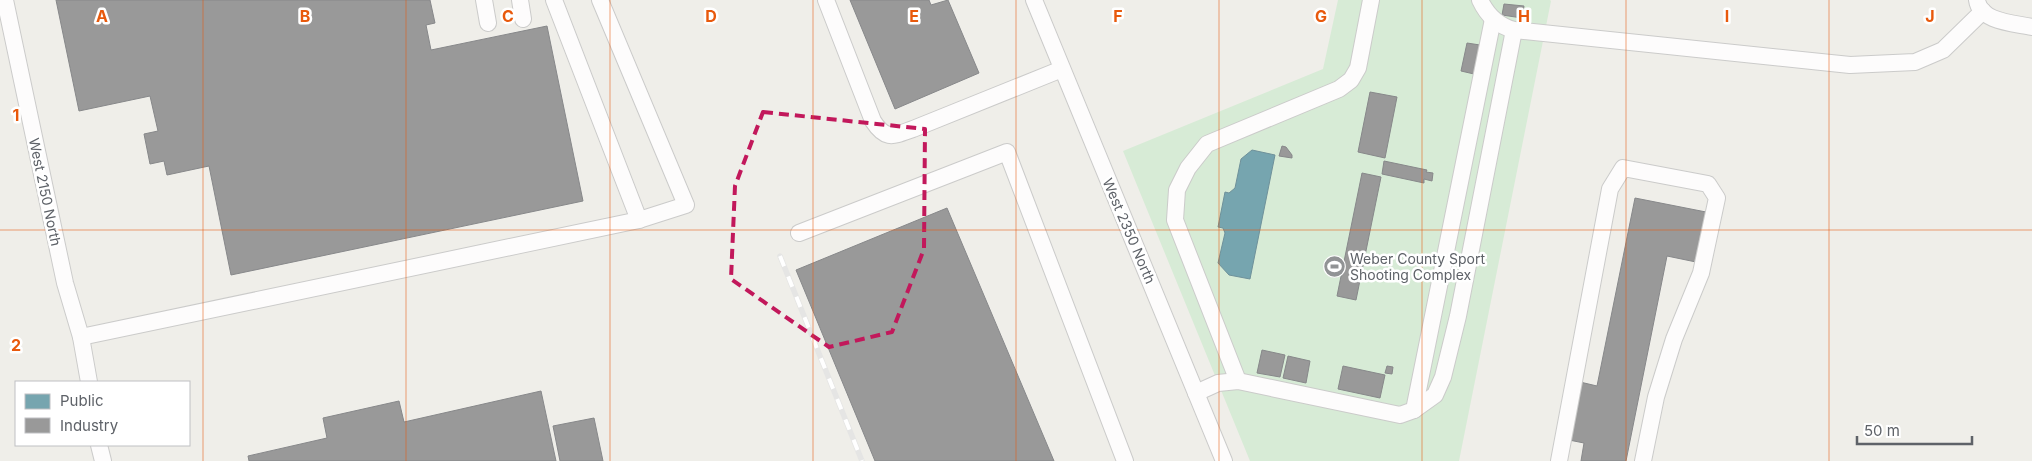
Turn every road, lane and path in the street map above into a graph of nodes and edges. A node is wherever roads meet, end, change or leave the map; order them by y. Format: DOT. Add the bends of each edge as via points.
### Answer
graph roads {
  1 [pos="5,0"];
  2 [pos="484,0"];
  3 [pos="520,0"];
  4 [pos="554,0"];
  5 [pos="600,0"];
  6 [pos="826,0"];
  7 [pos="1034,0"];
  8 [pos="1371,0"];
  9 [pos="1480,0"];
  10 [pos="1980,6"];
  11 [pos="523,19"];
  12 [pos="1494,19"];
  13 [pos="488,23"];
  14 [pos="2032,27"];
  15 [pos="1514,30"];
  16 [pos="1062,69"];
  17 [pos="639,220"];
  18 [pos="799,233"];
  19 [pos="81,337"];
  20 [pos="88,381"];
  21 [pos="1238,381"];
  22 [pos="1196,393"];
  23 [pos="1414,410"];
  24 [pos="99,446"];
  25 [pos="103,461"];
  26 [pos="1125,461"];
  27 [pos="1224,461"];
  28 [pos="1559,461"];
  29 [pos="1643,461"];
  1 -- 19 [label="street, West 2150 North" via="65,282"];
  2 -- 13 [label="street"];
  3 -- 11 [label="street"];
  4 -- 17 [label="street"];
  5 -- 17 [label="street" via="686,206"];
  6 -- 16 [label="street" via="873,121 879,131 887,135 913,129"];
  7 -- 16 [label="street, West 2350 North"];
  8 -- 21 [label="street" via="1358,68 1351,80 1338,89 1207,144 1188,168 1177,190 1175,220"];
  9 -- 12 [label="street"];
  10 -- 14 [label="street" via="1989,18"];
  10 -- 15 [label="street" via="1943,50 1915,62 1850,65"];
  12 -- 15 [label="street" via="1503,27"];
  12 -- 23 [label="street"];
  15 -- 23 [label="street" via="1443,377 1435,395"];
  16 -- 22 [label="street, West 2350 North"];
  17 -- 19 [label="street"];
  18 -- 26 [label="street" via="1007,152"];
  19 -- 20 [label="street, West 2150 North"];
  21 -- 22 [label="street" via="1218,382"];
  21 -- 23 [label="street" via="1400,415"];
  22 -- 27 [label="street, West 2350 North"];
  24 -- 25 [label="street"];
  28 -- 29 [label="street" via="1610,189 1623,168 1708,184 1717,198 1701,273 1674,339 1656,397"];
}
